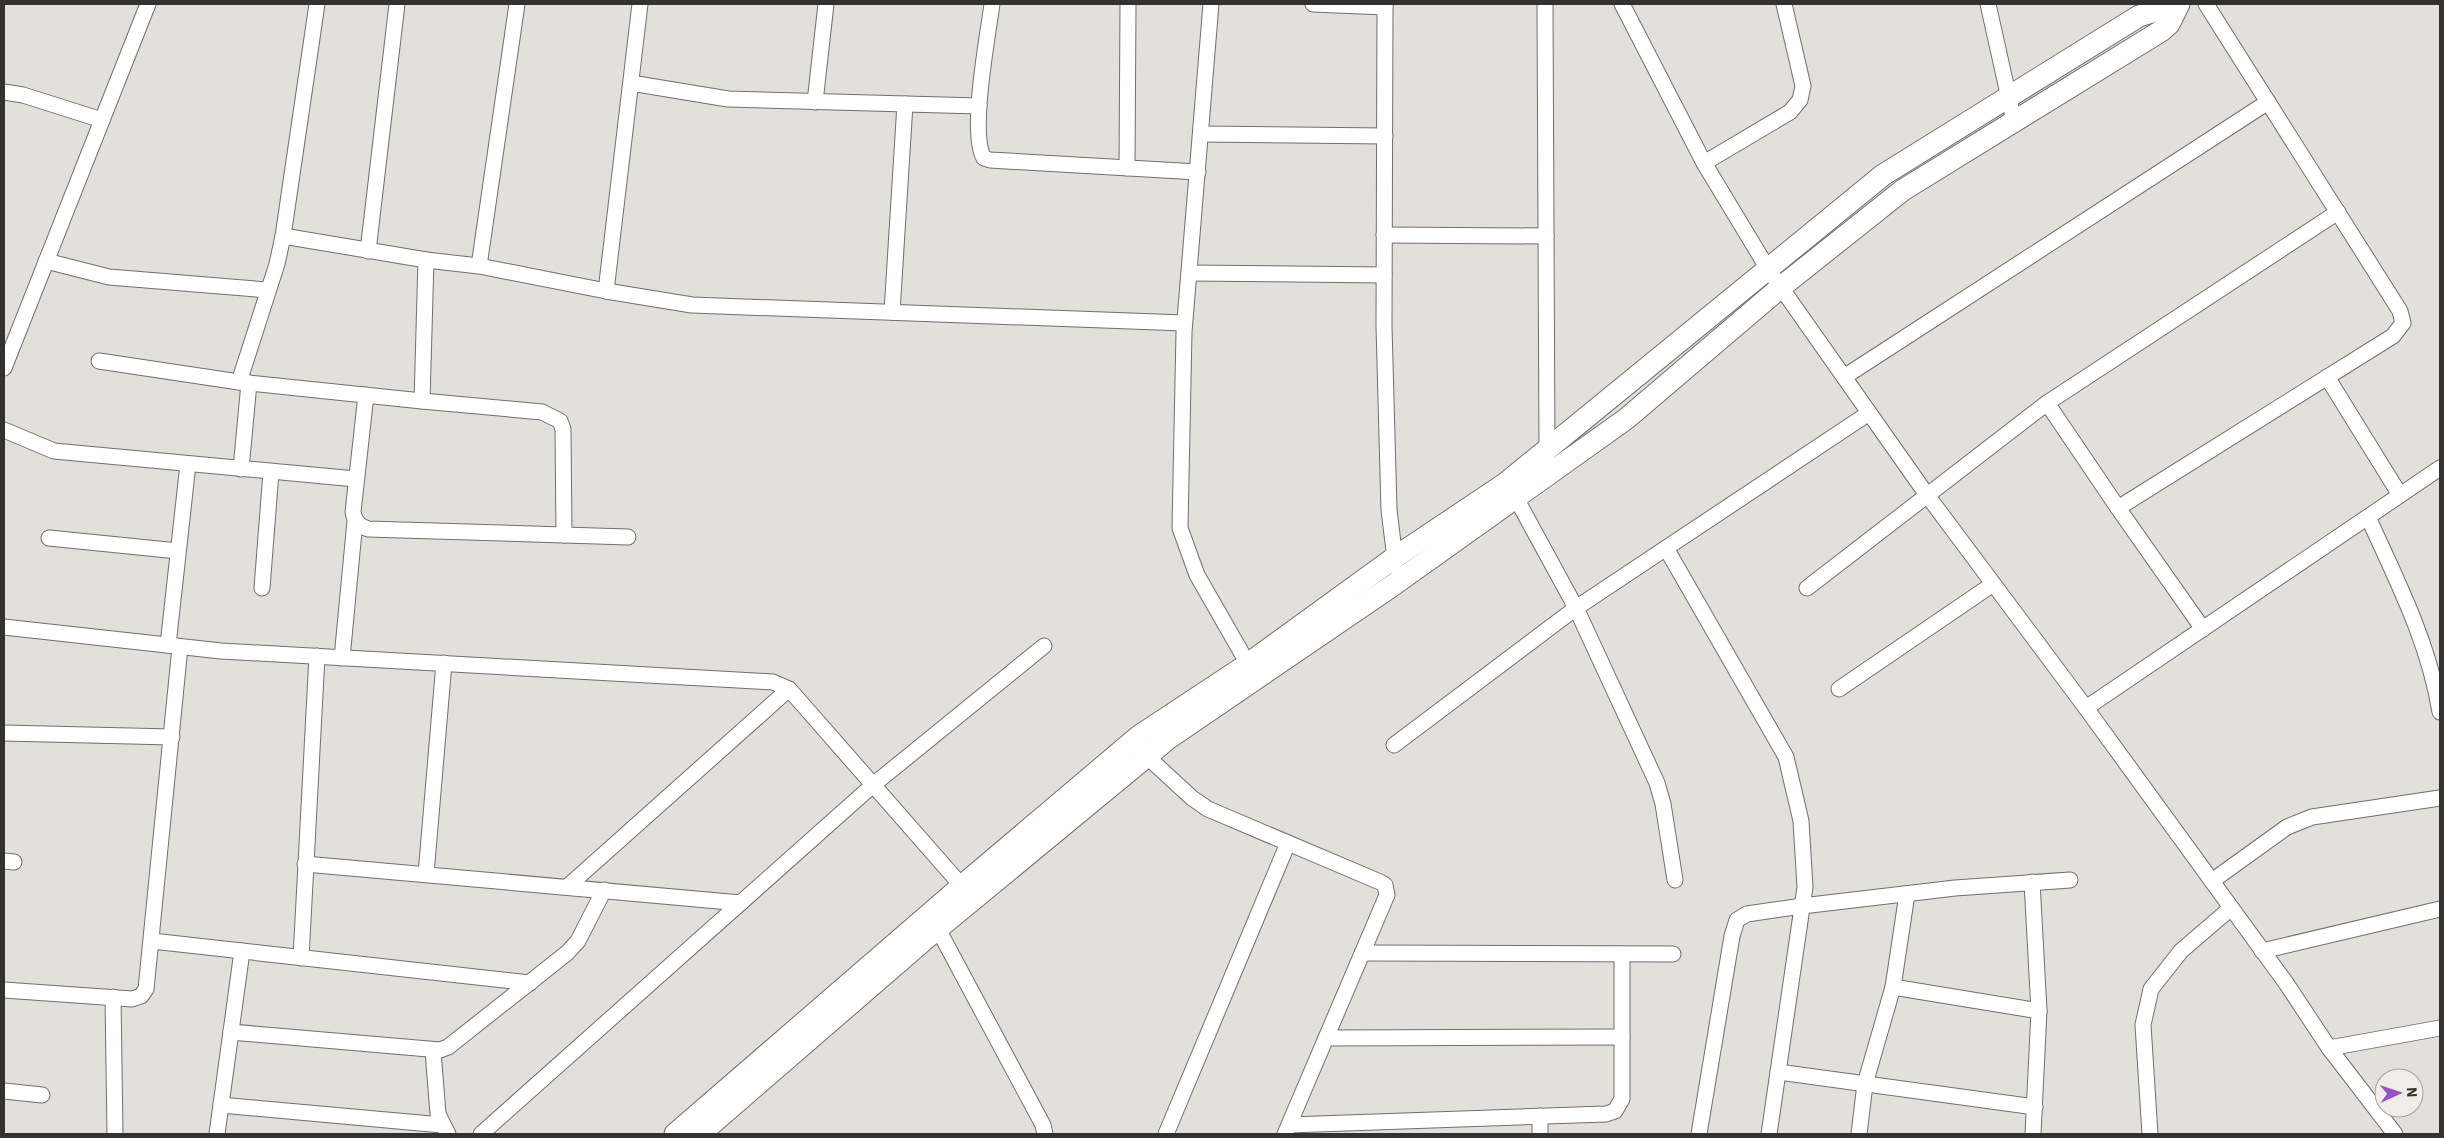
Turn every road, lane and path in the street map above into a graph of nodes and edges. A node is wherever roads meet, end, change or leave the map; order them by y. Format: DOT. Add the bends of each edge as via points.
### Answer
graph roads {
  1 [pos="148,4"];
  2 [pos="317,4"];
  3 [pos="397,4"];
  4 [pos="516,4"];
  5 [pos="640,4"];
  6 [pos="826,4"];
  7 [pos="992,4"];
  8 [pos="1128,4"];
  9 [pos="1211,4"];
  10 [pos="1313,4"];
  11 [pos="1545,4"];
  12 [pos="1622,4"];
  13 [pos="1784,4"];
  14 [pos="2179,4"];
  15 [pos="2206,4"];
  16 [pos="1385,6"];
  17 [pos="1990,8"];
  18 [pos="631,83"];
  19 [pos="4,92"];
  20 [pos="2008,98"];
  21 [pos="815,102"];
  22 [pos="2268,102"];
  23 [pos="905,104"];
  24 [pos="979,106"];
  25 [pos="104,115"];
  26 [pos="2014,121"];
  27 [pos="1201,134"];
  28 [pos="1385,136"];
  29 [pos="1704,163"];
  30 [pos="1127,168"];
  31 [pos="1198,172"];
  32 [pos="2338,212"];
  33 [pos="1384,235"];
  34 [pos="283,236"];
  35 [pos="1546,236"];
  36 [pos="368,252"];
  37 [pos="426,260"];
  38 [pos="46,261"];
  39 [pos="479,266"];
  40 [pos="1768,269"];
  41 [pos="1189,273"];
  42 [pos="1384,275"];
  43 [pos="1781,287"];
  44 [pos="268,288"];
  45 [pos="606,291"];
  46 [pos="892,312"];
  47 [pos="1184,323"];
  48 [pos="99,361"];
  49 [pos="4,368"];
  50 [pos="1844,377"];
  51 [pos="2327,377"];
  52 [pos="244,383"];
  53 [pos="366,395"];
  54 [pos="422,401"];
  55 [pos="2047,403"];
  56 [pos="1870,413"];
  57 [pos="4,430"];
  58 [pos="1547,448"];
  59 [pos="188,464"];
  60 [pos="2440,468"];
  61 [pos="242,469"];
  62 [pos="271,472"];
  63 [pos="1547,475"];
  64 [pos="356,479"];
  65 [pos="1927,495"];
  66 [pos="2400,495"];
  67 [pos="1516,498"];
  68 [pos="2118,508"];
  69 [pos="2368,517"];
  70 [pos="355,521"];
  71 [pos="564,535"];
  72 [pos="628,537"];
  73 [pos="49,538"];
  74 [pos="1666,548"];
  75 [pos="178,551"];
  76 [pos="1394,558"];
  77 [pos="1399,581"];
  78 [pos="1994,584"];
  79 [pos="262,588"];
  80 [pos="1807,588"];
  81 [pos="1576,608"];
  82 [pos="4,627"];
  83 [pos="2203,629"];
  84 [pos="174,646"];
  85 [pos="1044,646"];
  86 [pos="317,656"];
  87 [pos="342,658"];
  88 [pos="444,663"];
  89 [pos="1252,672"];
  90 [pos="789,689"];
  91 [pos="1839,690"];
  92 [pos="2086,708"];
  93 [pos="2440,712"];
  94 [pos="4,733"];
  95 [pos="172,737"];
  96 [pos="1394,745"];
  97 [pos="1142,747"];
  98 [pos="873,785"];
  99 [pos="2440,798"];
  100 [pos="1288,843"];
  101 [pos="304,864"];
  102 [pos="426,874"];
  103 [pos="1675,880"];
  104 [pos="2070,880"];
  105 [pos="2212,881"];
  106 [pos="2032,882"];
  107 [pos="567,887"];
  108 [pos="604,890"];
  109 [pos="968,893"];
  110 [pos="1907,894"];
  111 [pos="741,903"];
  112 [pos="1802,906"];
  113 [pos="2231,908"];
  114 [pos="2440,909"];
  115 [pos="933,923"];
  116 [pos="152,941"];
  117 [pos="242,951"];
  118 [pos="2262,951"];
  119 [pos="1362,953"];
  120 [pos="1622,954"];
  121 [pos="1672,954"];
  122 [pos="301,958"];
  123 [pos="530,983"];
  124 [pos="1892,987"];
  125 [pos="4,990"];
  126 [pos="113,997"];
  127 [pos="2039,1011"];
  128 [pos="2440,1028"];
  129 [pos="231,1032"];
  130 [pos="1622,1037"];
  131 [pos="1326,1038"];
  132 [pos="2329,1048"];
  133 [pos="433,1051"];
  134 [pos="1778,1072"];
  135 [pos="1866,1084"];
  136 [pos="4,1091"];
  137 [pos="42,1095"];
  138 [pos="221,1105"];
  139 [pos="2035,1107"];
  140 [pos="1540,1116"];
  141 [pos="445,1130"];
  142 [pos="1287,1130"];
  143 [pos="115,1134"];
  144 [pos="217,1134"];
  145 [pos="481,1134"];
  146 [pos="675,1134"];
  147 [pos="700,1134"];
  148 [pos="1045,1134"];
  149 [pos="1166,1134"];
  150 [pos="1540,1134"];
  151 [pos="1699,1134"];
  152 [pos="1769,1134"];
  153 [pos="1859,1134"];
  154 [pos="2033,1134"];
  155 [pos="2150,1134"];
  156 [pos="2395,1134"];
  1 -- 25 [label="street"];
  2 -- 34 [label="street"];
  3 -- 36 [label="street"];
  4 -- 39 [label="street"];
  5 -- 18 [label="street"];
  6 -- 21 [label="street"];
  7 -- 24 [label="street"];
  8 -- 30 [label="street"];
  9 -- 27 [label="street"];
  10 -- 16 [label="street"];
  11 -- 35 [label="street"];
  12 -- 29 [label="street"];
  13 -- 29 [label="street" via="1803,86 1800,100 1790,112"];
  14 -- 20 [label="street" via="2139,16"];
  14 -- 26 [label="street" via="2169,24 2161,30"];
  15 -- 22 [label="street"];
  16 -- 28 [label="street"];
  17 -- 20 [label="street"];
  18 -- 21 [label="street" via="717,98"];
  18 -- 45 [label="street"];
  19 -- 25 [label="street"];
  20 -- 26 [label="street"];
  20 -- 40 [label="street" via="1883,175"];
  21 -- 23 [label="street"];
  22 -- 32 [label="street"];
  22 -- 50 [label="street"];
  23 -- 24 [label="street"];
  23 -- 46 [label="street"];
  24 -- 30 [label="street" via="978,143 984,158"];
  25 -- 38 [label="street"];
  26 -- 43 [label="street" via="1903,190"];
  27 -- 28 [label="street"];
  27 -- 31 [label="street"];
  28 -- 33 [label="street"];
  29 -- 40 [label="street"];
  30 -- 31 [label="street"];
  31 -- 41 [label="street"];
  32 -- 51 [label="street" via="2400,311 2403,323 2394,336"];
  32 -- 55 [label="street"];
  33 -- 35 [label="street"];
  33 -- 42 [label="street"];
  34 -- 36 [label="street"];
  34 -- 44 [label="street"];
  35 -- 58 [label="street"];
  36 -- 37 [label="street"];
  37 -- 39 [label="street"];
  37 -- 54 [label="street"];
  38 -- 44 [label="street" via="109,277"];
  38 -- 49 [label="street"];
  39 -- 45 [label="street"];
  40 -- 43 [label="street"];
  40 -- 58 [label="street"];
  41 -- 42 [label="street"];
  41 -- 47 [label="street"];
  42 -- 76 [label="street" via="1389,510"];
  43 -- 50 [label="street"];
  43 -- 63 [label="street" via="1626,419"];
  44 -- 52 [label="street"];
  45 -- 46 [label="street" via="692,305"];
  46 -- 47 [label="street"];
  47 -- 89 [label="street" via="1180,528 1197,575"];
  48 -- 52 [label="street"];
  50 -- 56 [label="street"];
  51 -- 66 [label="street"];
  51 -- 68 [label="street"];
  52 -- 53 [label="street"];
  52 -- 61 [label="street"];
  53 -- 54 [label="street"];
  53 -- 64 [label="street"];
  54 -- 71 [label="street" via="542,412 560,421 563,429"];
  55 -- 65 [label="street"];
  55 -- 68 [label="street"];
  56 -- 65 [label="street"];
  56 -- 74 [label="street"];
  57 -- 59 [label="street" via="54,452"];
  58 -- 63 [label="street"];
  58 -- 76 [label="street" via="1506,483"];
  59 -- 61 [label="street"];
  59 -- 75 [label="street"];
  60 -- 66 [label="street"];
  61 -- 62 [label="street"];
  62 -- 64 [label="street"];
  62 -- 79 [label="street"];
  63 -- 67 [label="street"];
  64 -- 70 [label="street"];
  65 -- 78 [label="street"];
  65 -- 80 [label="street"];
  66 -- 69 [label="street"];
  67 -- 77 [label="street"];
  67 -- 81 [label="street"];
  68 -- 83 [label="street"];
  69 -- 83 [label="street"];
  69 -- 93 [label="street" via="2419,630 2435,679"];
  70 -- 71 [label="street" via="368,529"];
  70 -- 87 [label="street"];
  71 -- 72 [label="street"];
  73 -- 75 [label="street"];
  74 -- 81 [label="street"];
  74 -- 112 [label="street" via="1786,757 1801,821 1805,886"];
  75 -- 84 [label="street"];
  76 -- 77 [label="street"];
  76 -- 89 [label="street"];
  77 -- 89 [label="street"];
  78 -- 91 [label="street"];
  78 -- 92 [label="street"];
  81 -- 96 [label="street"];
  81 -- 103 [label="street" via="1661,794"];
  82 -- 84 [label="street"];
  83 -- 92 [label="street"];
  84 -- 86 [label="street" via="221,652"];
  84 -- 95 [label="street"];
  85 -- 98 [label="street"];
  86 -- 87 [label="street"];
  86 -- 101 [label="street"];
  87 -- 88 [label="street"];
  88 -- 90 [label="street" via="762,680 782,684"];
  88 -- 102 [label="street"];
  89 -- 97 [label="street"];
  90 -- 98 [label="street"];
  90 -- 107 [label="street"];
  92 -- 105 [label="street"];
  94 -- 95 [label="street"];
  95 -- 116 [label="street"];
  97 -- 100 [label="street" via="1204,806"];
  97 -- 109 [label="street"];
  98 -- 109 [label="street"];
  98 -- 111 [label="street"];
  99 -- 105 [label="street" via="2312,816 2287,827"];
  100 -- 119 [label="street" via="1385,886 1387,895"];
  100 -- 149 [label="street"];
  101 -- 102 [label="street"];
  101 -- 122 [label="street"];
  102 -- 107 [label="street"];
  104 -- 106 [label="street"];
  105 -- 113 [label="street"];
  106 -- 110 [label="street"];
  106 -- 127 [label="street"];
  107 -- 108 [label="street"];
  108 -- 111 [label="street"];
  108 -- 123 [label="street" via="573,947"];
  109 -- 115 [label="street"];
  110 -- 112 [label="street"];
  110 -- 124 [label="street"];
  111 -- 145 [label="street"];
  112 -- 134 [label="street"];
  112 -- 151 [label="street" via="1747,914 1737,920"];
  113 -- 118 [label="street"];
  113 -- 155 [label="street" via="2181,951 2152,989 2143,1024"];
  114 -- 118 [label="street"];
  115 -- 146 [label="street"];
  115 -- 147 [label="street"];
  115 -- 148 [label="street" via="1044,1125"];
  116 -- 117 [label="street"];
  116 -- 126 [label="street" via="146,989 141,996 132,999"];
  117 -- 122 [label="street"];
  117 -- 129 [label="street"];
  118 -- 132 [label="street"];
  119 -- 120 [label="street"];
  119 -- 131 [label="street"];
  120 -- 121 [label="street"];
  120 -- 130 [label="street"];
  122 -- 123 [label="street"];
  123 -- 133 [label="street" via="448,1048"];
  124 -- 127 [label="street"];
  124 -- 135 [label="street"];
  125 -- 126 [label="street"];
  126 -- 143 [label="street"];
  127 -- 139 [label="street"];
  128 -- 132 [label="street"];
  129 -- 133 [label="street"];
  129 -- 138 [label="street"];
  130 -- 131 [label="street"];
  130 -- 140 [label="street" via="1622,1099 1619,1106 1606,1114"];
  131 -- 142 [label="street"];
  132 -- 156 [label="street"];
  133 -- 141 [label="street" via="438,1114"];
  134 -- 135 [label="street"];
  134 -- 152 [label="street"];
  135 -- 139 [label="street"];
  135 -- 153 [label="street"];
  136 -- 137 [label="street"];
  138 -- 141 [label="street"];
  138 -- 144 [label="street"];
  139 -- 154 [label="street"];
  140 -- 142 [label="street"];
  140 -- 150 [label="street"];
}
